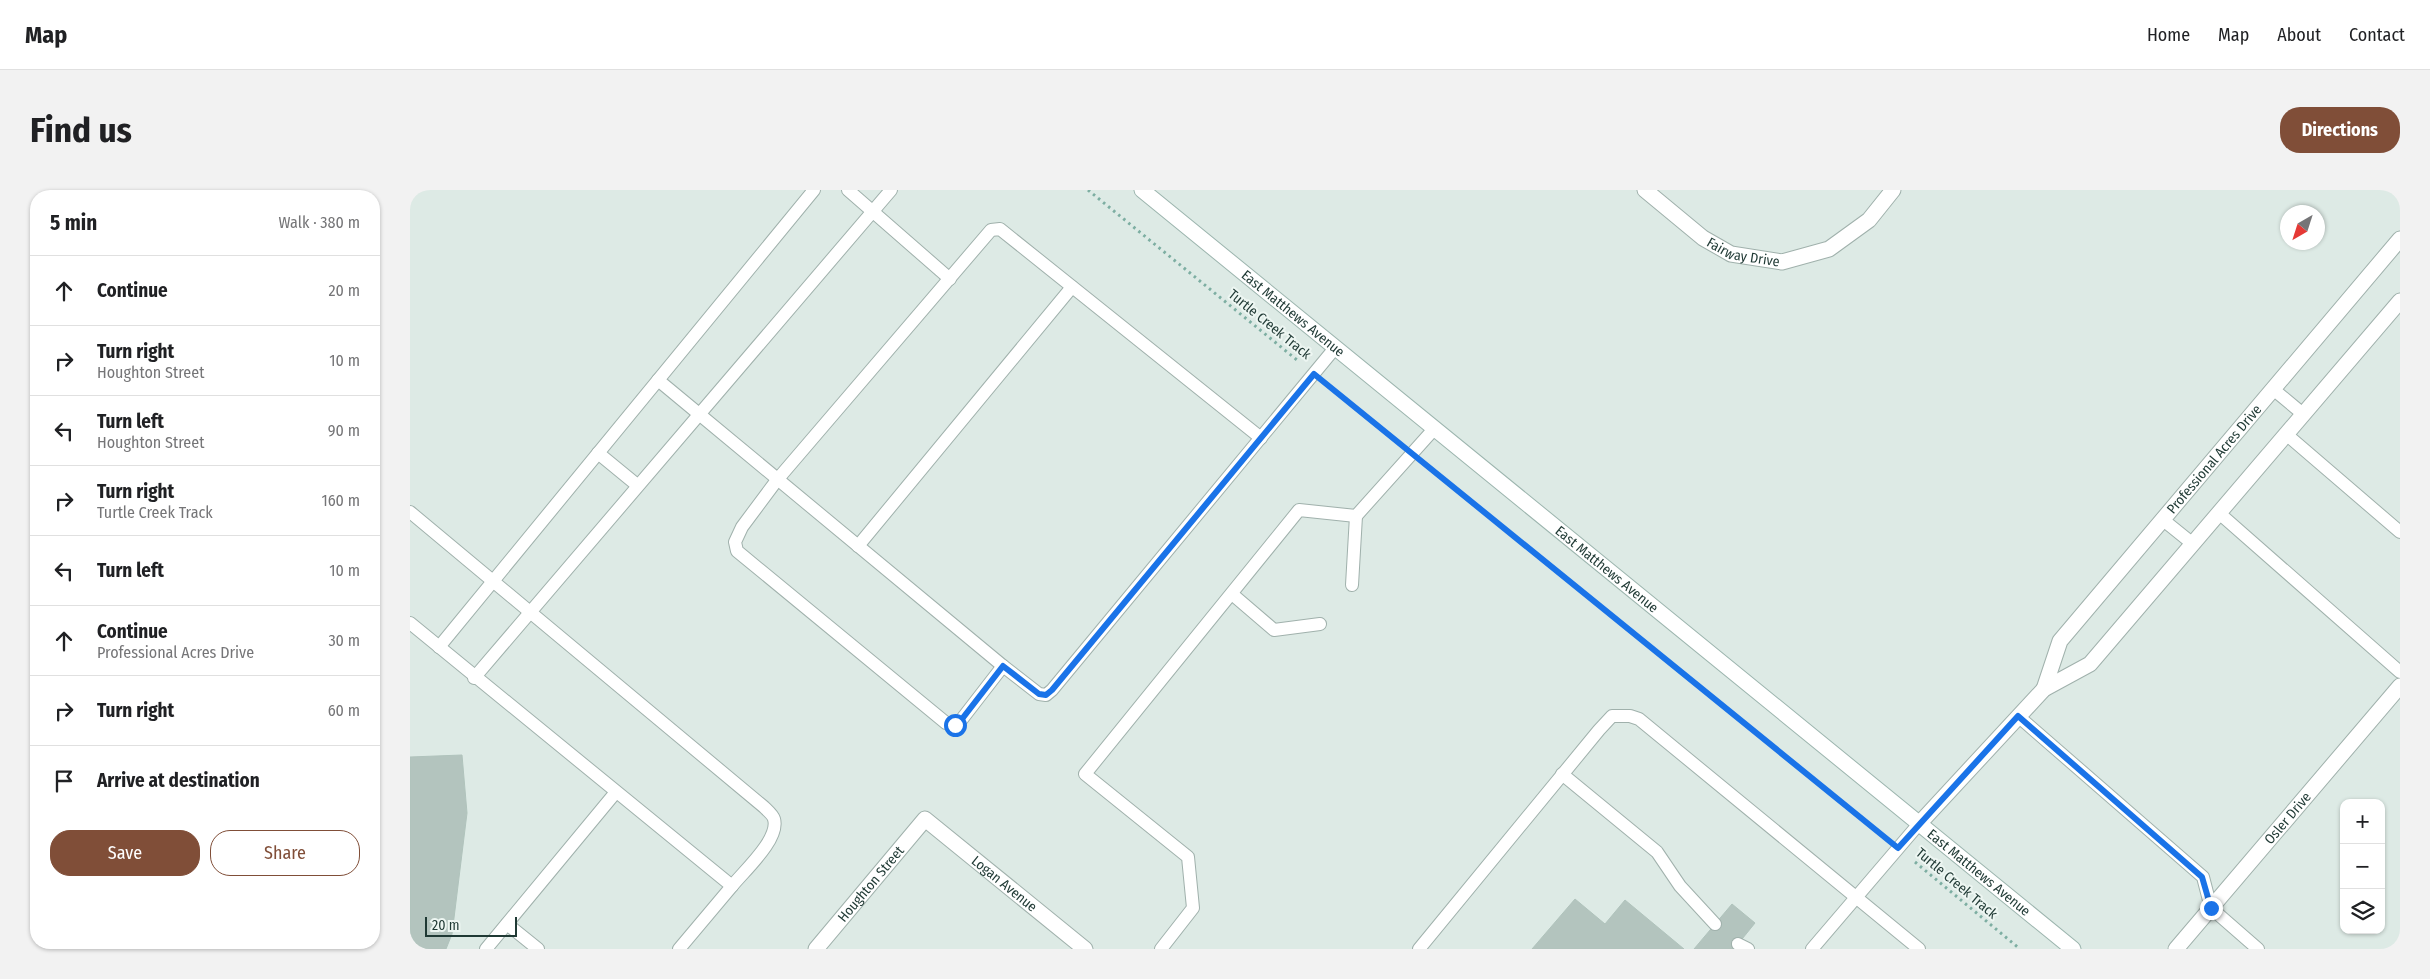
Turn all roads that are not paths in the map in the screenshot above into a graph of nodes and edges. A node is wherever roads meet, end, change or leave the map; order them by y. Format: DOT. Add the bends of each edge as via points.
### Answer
graph roads {
  1 [pos="814,190"];
  2 [pos="848,190"];
  3 [pos="891,190"];
  4 [pos="1142,190"];
  5 [pos="1645,190"];
  6 [pos="1893,190"];
  7 [pos="873,211"];
  8 [pos="2400,239"];
  9 [pos="950,278"];
  10 [pos="1072,287"];
  11 [pos="2400,301"];
  12 [pos="1335,348"];
  13 [pos="658,380"];
  14 [pos="2273,389"];
  15 [pos="699,412"];
  16 [pos="2304,414"];
  17 [pos="1434,429"];
  18 [pos="2286,434"];
  19 [pos="1261,438"];
  20 [pos="598,454"];
  21 [pos="778,480"];
  22 [pos="638,485"];
  23 [pos="410,512"];
  24 [pos="2219,513"];
  25 [pos="1356,516"];
  26 [pos="2162,519"];
  27 [pos="2400,532"];
  28 [pos="2193,544"];
  29 [pos="858,546"];
  30 [pos="493,581"];
  31 [pos="1352,585"];
  32 [pos="1232,594"];
  33 [pos="530,611"];
  34 [pos="410,623"];
  35 [pos="1320,624"];
  36 [pos="439,647"];
  37 [pos="1003,666"];
  38 [pos="2400,672"];
  39 [pos="474,678"];
  40 [pos="2400,686"];
  41 [pos="2044,689"];
  42 [pos="2018,716"];
  43 [pos="1562,774"];
  44 [pos="616,792"];
  45 [pos="925,819"];
  46 [pos="1918,825"];
  47 [pos="732,886"];
  48 [pos="1855,896"];
  49 [pos="2211,908"];
  50 [pos="507,924"];
  51 [pos="1715,924"];
  52 [pos="486,949"];
  53 [pos="538,949"];
  54 [pos="679,949"];
  55 [pos="816,949"];
  56 [pos="1085,949"];
  57 [pos="1161,949"];
  58 [pos="1419,949"];
  59 [pos="1812,949"];
  60 [pos="1918,949"];
  61 [pos="2073,949"];
  62 [pos="2176,949"];
  63 [pos="2258,949"];
  1 -- 13 [label="lane"];
  2 -- 7 [label="lane"];
  3 -- 7 [label="lane"];
  4 -- 12 [label="street, East Matthews Avenue"];
  5 -- 6 [label="street, Fairway Drive" via="1703,238 1731,254 1782,262 1829,250 1869,220"];
  7 -- 9 [label="lane"];
  7 -- 15 [label="lane"];
  8 -- 14 [label="street, Professional Acres Drive"];
  9 -- 10 [label="lane" via="991,230 1000,229"];
  9 -- 21 [label="lane"];
  10 -- 19 [label="lane"];
  10 -- 29 [label="lane"];
  11 -- 16 [label="street, Professional Acres Drive"];
  12 -- 17 [label="street, East Matthews Avenue"];
  12 -- 19 [label="lane"];
  13 -- 15 [label="lane"];
  13 -- 20 [label="lane"];
  14 -- 16 [label="lane"];
  14 -- 26 [label="street, Professional Acres Drive"];
  15 -- 21 [label="lane"];
  15 -- 22 [label="lane"];
  16 -- 18 [label="street, Professional Acres Drive"];
  17 -- 25 [label="lane"];
  17 -- 46 [label="street, East Matthews Avenue"];
  18 -- 24 [label="street, Professional Acres Drive"];
  18 -- 27 [label="lane"];
  19 -- 37 [label="lane" via="1052,690 1046,695 1039,694"];
  20 -- 22 [label="lane"];
  20 -- 30 [label="lane"];
  21 -- 29 [label="lane"];
  21 -- 37 [label="lane" via="742,527 735,542 737,551 946,723 955,725 962,719"];
  22 -- 33 [label="lane"];
  23 -- 30 [label="lane"];
  24 -- 28 [label="street, Professional Acres Drive"];
  24 -- 38 [label="lane"];
  25 -- 31 [label="lane"];
  25 -- 32 [label="lane" via="1299,510"];
  26 -- 28 [label="lane"];
  26 -- 41 [label="street, Professional Acres Drive" via="2060,641"];
  28 -- 41 [label="street, Professional Acres Drive" via="2090,664"];
  29 -- 37 [label="lane"];
  30 -- 33 [label="lane"];
  30 -- 36 [label="lane"];
  32 -- 35 [label="lane" via="1274,630"];
  32 -- 57 [label="lane" via="1085,774 1188,857 1193,908"];
  33 -- 39 [label="lane"];
  33 -- 47 [label="lane" via="764,807 774,819 770,841"];
  34 -- 36 [label="lane"];
  36 -- 39 [label="lane"];
  39 -- 44 [label="lane"];
  40 -- 49 [label="street, Osler Drive"];
  41 -- 42 [label="street, Professional Acres Drive"];
  42 -- 46 [label="street, Professional Acres Drive"];
  42 -- 49 [label="lane" via="2202,877"];
  43 -- 48 [label="lane" via="1612,716 1622,714 1639,719"];
  43 -- 51 [label="lane" via="1656,852 1680,886"];
  43 -- 58 [label="lane"];
  44 -- 47 [label="lane"];
  44 -- 50 [label="lane"];
  45 -- 55 [label="street, Houghton Street"];
  45 -- 56 [label="street, Logan Avenue"];
  46 -- 48 [label="lane"];
  46 -- 61 [label="street, East Matthews Avenue"];
  47 -- 54 [label="lane"];
  48 -- 59 [label="lane"];
  48 -- 60 [label="lane"];
  49 -- 62 [label="street, Osler Drive"];
  49 -- 63 [label="lane"];
  50 -- 52 [label="lane"];
  50 -- 53 [label="lane"];
}
